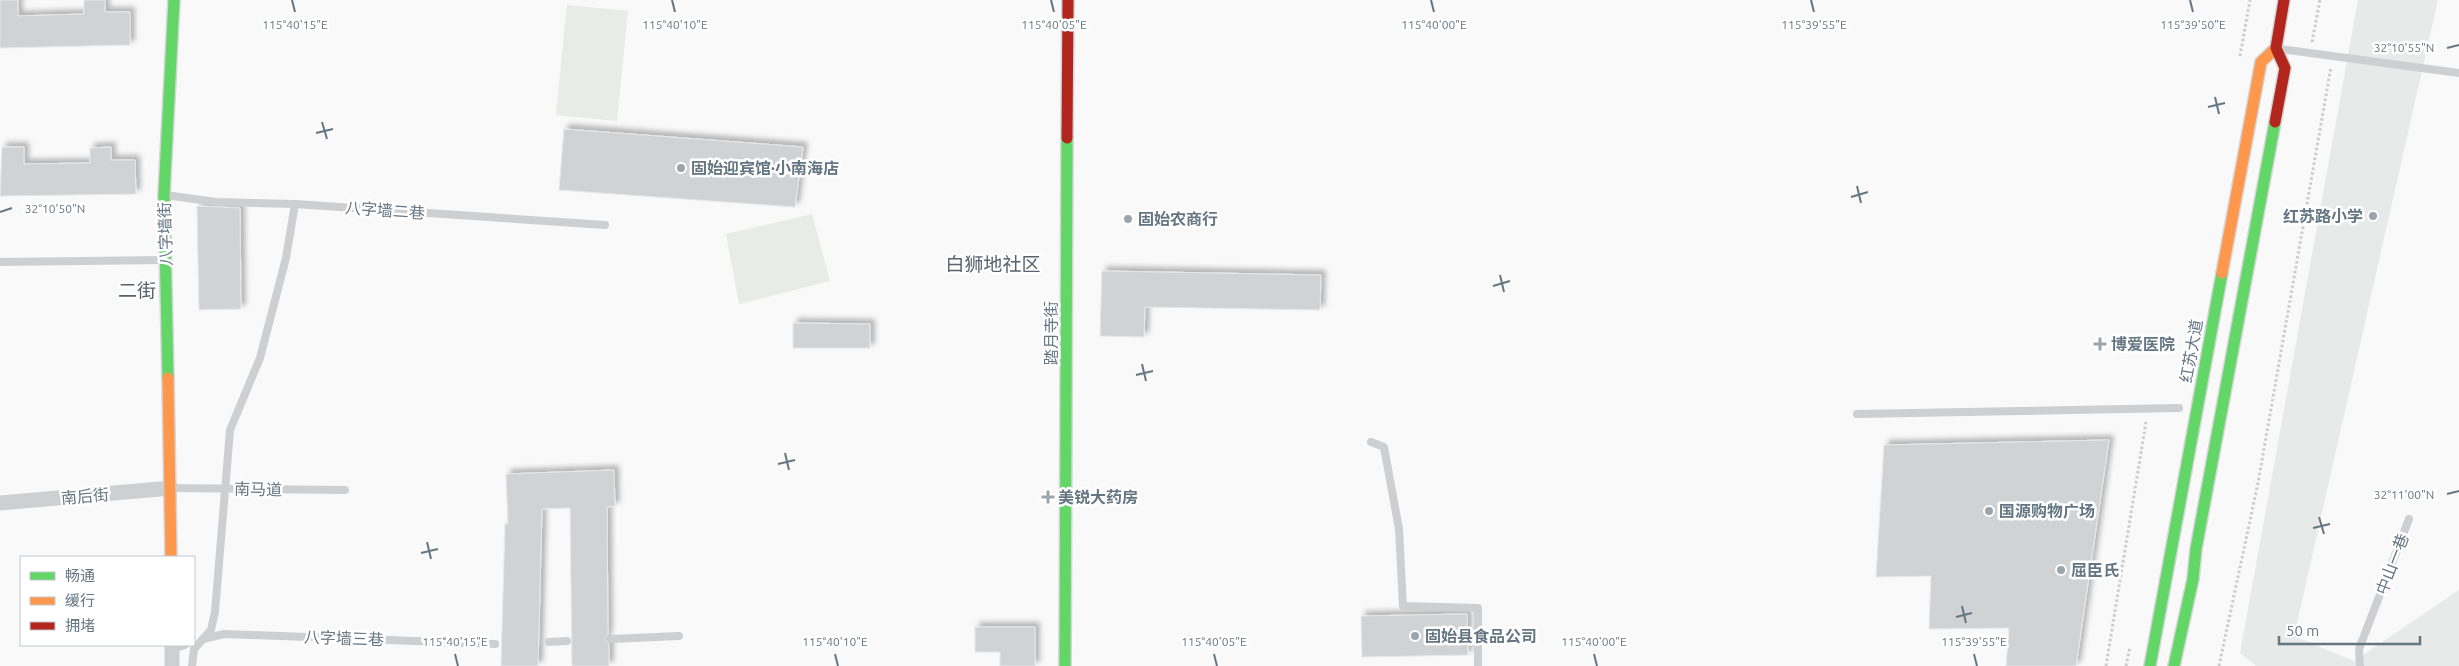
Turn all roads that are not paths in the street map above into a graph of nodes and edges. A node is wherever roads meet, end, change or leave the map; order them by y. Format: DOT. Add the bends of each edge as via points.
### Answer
graph roads {
  1 [pos="174,0"];
  2 [pos="1068,0"];
  3 [pos="2284,0"];
  4 [pos="2276,48"];
  5 [pos="2459,73"];
  6 [pos="164,195"];
  7 [pos="295,204"];
  8 [pos="605,225"];
  9 [pos="166,260"];
  10 [pos="0,262"];
  11 [pos="2179,408"];
  12 [pos="1857,414"];
  13 [pos="1371,442"];
  14 [pos="171,488"];
  15 [pos="224,488"];
  16 [pos="345,490"];
  17 [pos="0,503"];
  18 [pos="2409,519"];
  19 [pos="171,556"];
  20 [pos="679,636"];
  21 [pos="611,639"];
  22 [pos="202,640"];
  23 [pos="567,641"];
  24 [pos="195,642"];
  25 [pos="550,642"];
  26 [pos="494,644"];
  27 [pos="176,646"];
  28 [pos="2177,654"];
  29 [pos="172,666"];
  30 [pos="192,666"];
  31 [pos="1065,666"];
  32 [pos="1478,666"];
  33 [pos="2150,666"];
  34 [pos="2174,666"];
  35 [pos="2180,666"];
  36 [pos="2360,666"];
  1 -- 6 [label="main road, 八字墙街"];
  2 -- 31 [label="main road, 踏月寺街"];
  3 -- 4 [label="main road"];
  4 -- 5 [label="lane"];
  4 -- 28 [label="main road" via="2285,68"];
  4 -- 33 [label="main road, 红苏大道" via="2261,62"];
  6 -- 7 [label="lane, 八字墙二巷" via="215,202"];
  6 -- 9 [label="main road, 八字墙街"];
  7 -- 8 [label="lane, 八字墙二巷"];
  7 -- 15 [label="lane" via="286,258 260,358 230,430"];
  9 -- 10 [label="lane"];
  9 -- 14 [label="main road, 八字墙街"];
  11 -- 12 [label="lane"];
  13 -- 32 [label="lane" via="1384,447 1398,529 1403,606 1478,608"];
  14 -- 15 [label="lane, 南马道"];
  14 -- 17 [label="street, 南后街"];
  14 -- 19 [label="main road, 八字墙街"];
  15 -- 16 [label="lane, 南马道"];
  15 -- 22 [label="lane" via="215,612 211,630"];
  18 -- 36 [label="lane, 中山一巷" via="2359,649"];
  20 -- 21 [label="lane"];
  22 -- 24 [label="lane, 八字墙三巷"];
  22 -- 26 [label="lane, 八字墙三巷" via="224,634"];
  22 -- 30 [label="lane" via="194,649"];
  23 -- 25 [label="lane"];
  27 -- 29 [label="street"];
  28 -- 34 [label="main road"];
  28 -- 35 [label="main road"];
}
